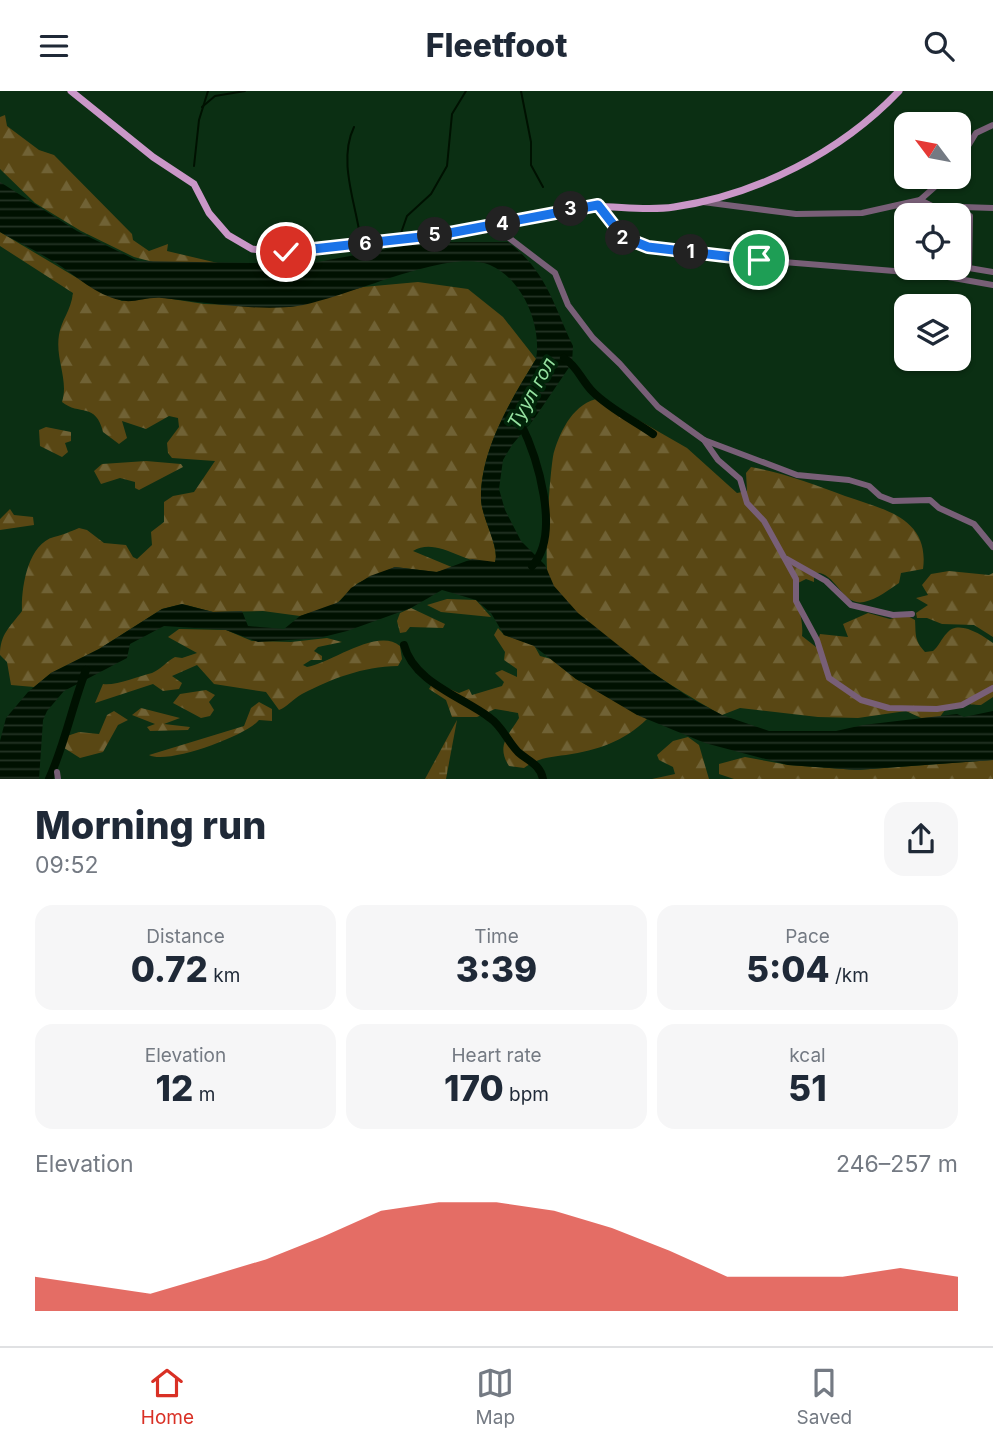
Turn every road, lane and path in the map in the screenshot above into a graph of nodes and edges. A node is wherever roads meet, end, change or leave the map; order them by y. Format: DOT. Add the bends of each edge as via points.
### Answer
graph roads {
  1 [pos="71,91"];
  2 [pos="899,91"];
  3 [pos="993,125"];
  4 [pos="971,141"];
  5 [pos="933,189"];
  6 [pos="920,201"];
  7 [pos="701,202"];
  8 [pos="598,205"];
  9 [pos="993,208"];
  10 [pos="490,227"];
  11 [pos="971,268"];
  12 [pos="993,272"];
  13 [pos="993,285"];
  14 [pos="704,440"];
  15 [pos="993,547"];
  16 [pos="782,556"];
  17 [pos="912,614"];
  18 [pos="993,688"];
  1 -- 10 [label="main road" via="194,184 217,224 252,249 300,251"];
  2 -- 7 [label="main road" via="853,132 806,163"];
  3 -- 4 [label="street" via="976,133"];
  5 -- 6 [label="street"];
  6 -- 7 [label="street" via="862,213 826,214"];
  6 -- 9 [label="street"];
  7 -- 8 [label="main road" via="663,208"];
  8 -- 10 [label="main road"];
  8 -- 13 [label="street" via="623,237 648,247"];
  10 -- 14 [label="street" via="555,272 568,305 593,338 658,407"];
  11 -- 12 [label="street"];
  14 -- 15 [label="street" via="797,475 869,486 893,501 930,500 974,524"];
  14 -- 16 [label="street" via="718,460 740,478 743,496 764,521"];
  16 -- 17 [label="street" via="826,581 851,605 893,615"];
  16 -- 18 [label="street" via="796,579 796,601 817,640 829,678 848,693 889,708 937,709 962,705"];
}
